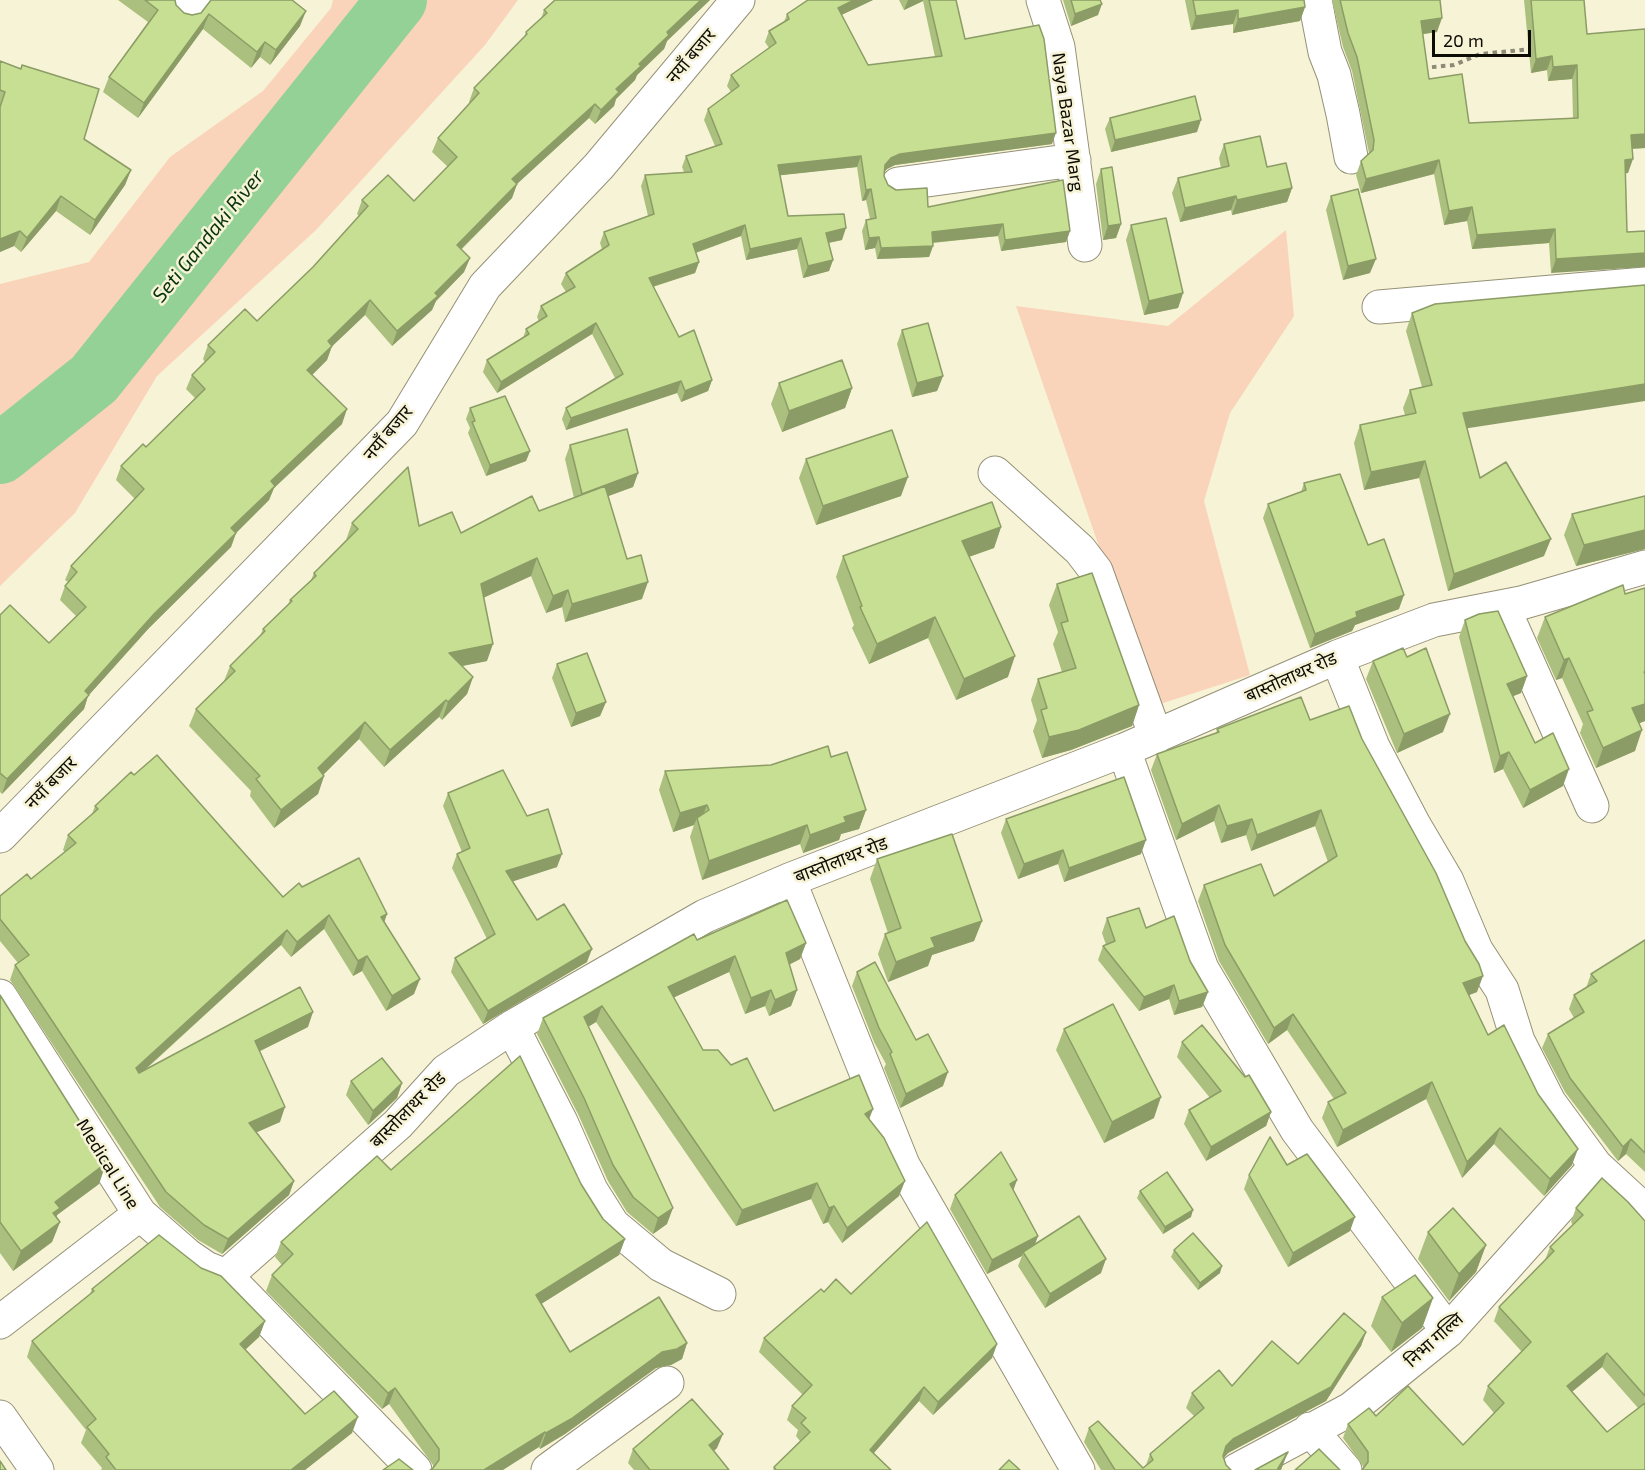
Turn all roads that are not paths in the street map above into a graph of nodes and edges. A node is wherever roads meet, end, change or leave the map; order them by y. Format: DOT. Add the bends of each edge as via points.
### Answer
graph roads {
  1 [pos="738,0"];
  2 [pos="1043,0"];
  3 [pos="1315,0"];
  4 [pos="1351,157"];
  5 [pos="1074,160"];
  6 [pos="898,184"];
  7 [pos="1085,245"];
  8 [pos="1645,284"];
  9 [pos="1379,307"];
  10 [pos="995,473"];
  11 [pos="1645,567"];
  12 [pos="1503,607"];
  13 [pos="1337,657"];
  14 [pos="1156,737"];
  15 [pos="1124,750"];
  16 [pos="1592,806"];
  17 [pos="0,836"];
  18 [pos="789,880"];
  19 [pos="0,996"];
  20 [pos="512,1027"];
  21 [pos="1596,1166"];
  22 [pos="1645,1211"];
  23 [pos="140,1214"];
  24 [pos="226,1276"];
  25 [pos="719,1294"];
  26 [pos="0,1322"];
  27 [pos="1448,1331"];
  28 [pos="667,1383"];
  29 [pos="0,1417"];
  30 [pos="1310,1429"];
  31 [pos="37,1470"];
  32 [pos="415,1470"];
  33 [pos="548,1470"];
  34 [pos="1078,1470"];
  35 [pos="1237,1470"];
  36 [pos="1345,1470"];
  1 -- 17 [label="street, नयाँ बजार" via="599,166 485,286 402,423"];
  2 -- 5 [label="street, Naya Bazar Marg" via="1058,47"];
  3 -- 4 [label="street"];
  5 -- 6 [label="street"];
  5 -- 7 [label="street, Naya Bazar Marg"];
  8 -- 9 [label="street"];
  10 -- 14 [label="street" via="1080,550 1096,572"];
  11 -- 12 [label="street, बास्तोलाथर रोड"];
  12 -- 13 [label="street, बास्तोलाथर रोड" via="1434,620"];
  12 -- 16 [label="street"];
  13 -- 14 [label="street, बास्तोलाथर रोड"];
  13 -- 21 [label="street" via="1373,747 1447,881 1476,950 1502,990 1518,1041 1549,1102"];
  14 -- 15 [label="street, बास्तोलाथर रोड"];
  15 -- 18 [label="street, बास्तोलाथर रोड"];
  15 -- 27 [label="street" via="1202,969 1296,1130"];
  18 -- 20 [label="street, बास्तोलाथर रोड" via="705,916"];
  18 -- 34 [label="street" via="903,1165"];
  19 -- 23 [label="street, Medical Line"];
  20 -- 24 [label="street, बास्तोलाथर रोड" via="446,1071 398,1124"];
  20 -- 25 [label="street" via="591,1190 613,1225 661,1265"];
  21 -- 22 [label="street"];
  21 -- 27 [label="street, निभा गल्लि"];
  23 -- 24 [label="street" via="187,1255"];
  23 -- 26 [label="street, Medical Line"];
  24 -- 32 [label="street"];
  27 -- 30 [label="street, निभा गल्लि" via="1351,1409"];
  28 -- 33 [label="street"];
  29 -- 31 [label="street"];
  30 -- 35 [label="street, निभा गल्लि"];
  30 -- 36 [label="street"];
}
